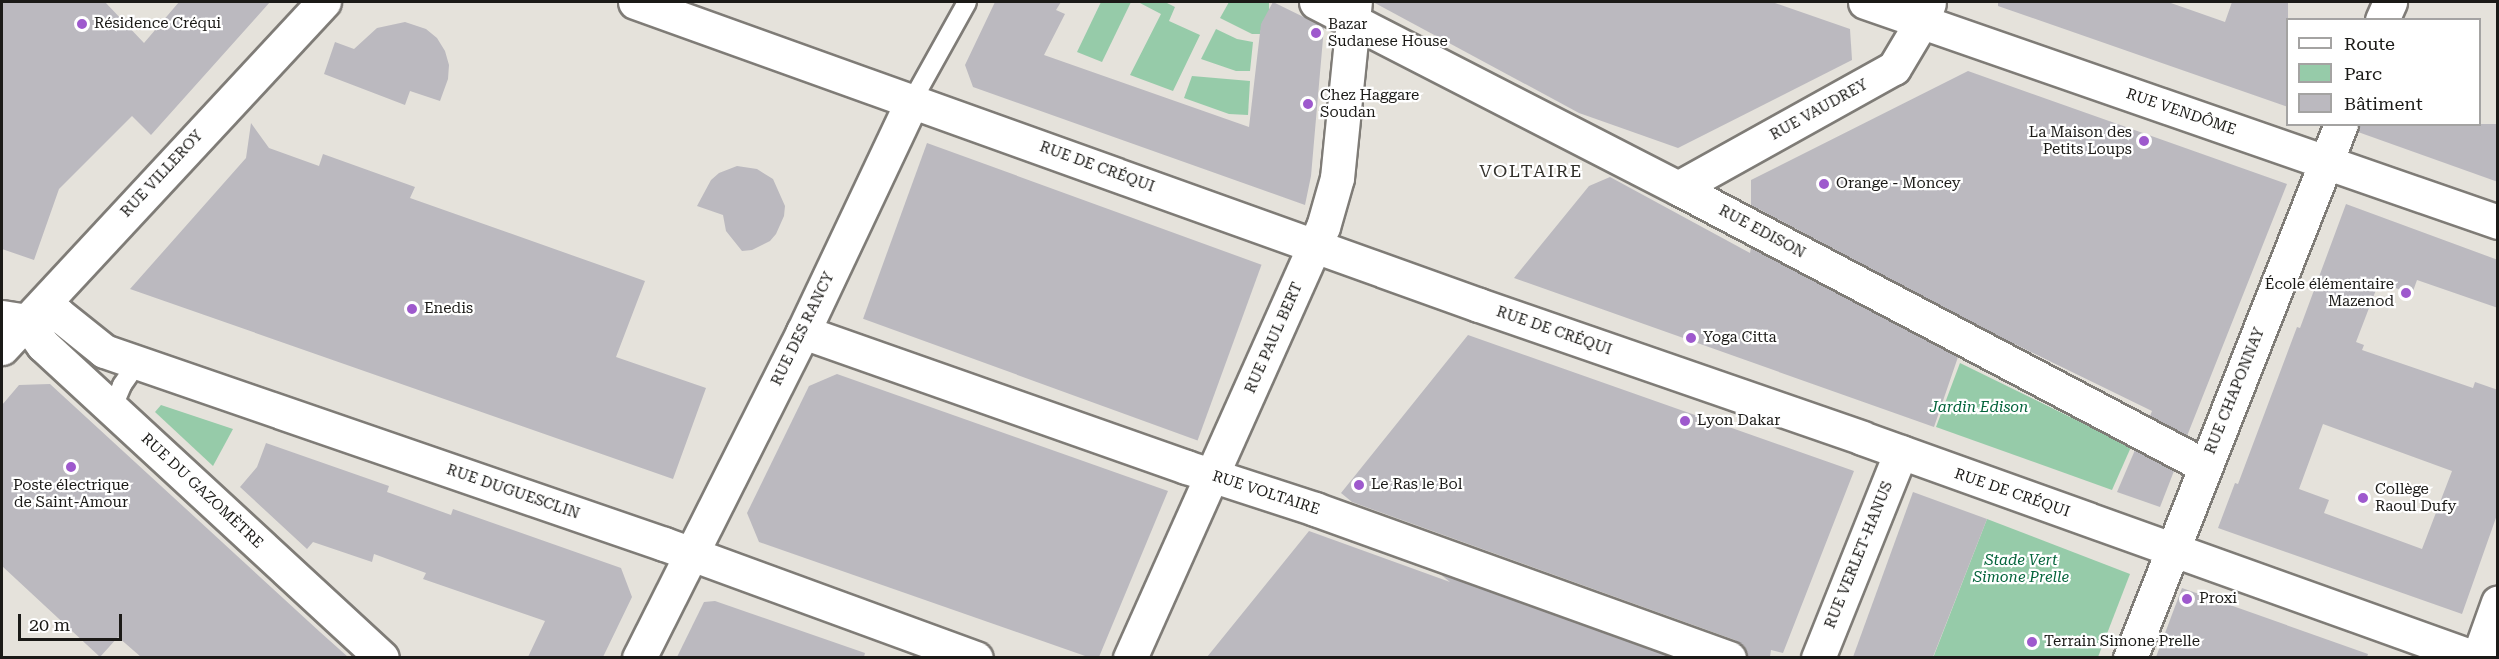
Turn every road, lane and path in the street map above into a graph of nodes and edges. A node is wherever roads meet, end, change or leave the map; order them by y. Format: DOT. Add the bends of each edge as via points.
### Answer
graph roads {
  1 [pos="324,2"];
  2 [pos="635,2"];
  3 [pos="967,2"];
  4 [pos="1316,2"];
  5 [pos="1865,2"];
  6 [pos="2390,2"];
  7 [pos="1355,11"];
  8 [pos="1926,11"];
  9 [pos="2383,18"];
  10 [pos="912,101"];
  11 [pos="2340,126"];
  12 [pos="2326,163"];
  13 [pos="1678,188"];
  14 [pos="2498,222"];
  15 [pos="1316,246"];
  16 [pos="56,303"];
  17 [pos="14,319"];
  18 [pos="803,332"];
  19 [pos="2,348"];
  20 [pos="138,362"];
  21 [pos="112,409"];
  22 [pos="1900,452"];
  23 [pos="2205,466"];
  24 [pos="1212,476"];
  25 [pos="2173,549"];
  26 [pos="690,553"];
  27 [pos="2498,602"];
  28 [pos="382,657"];
  29 [pos="639,657"];
  30 [pos="976,657"];
  31 [pos="1130,657"];
  32 [pos="1729,657"];
  33 [pos="1818,657"];
  34 [pos="2130,657"];
  35 [pos="2476,657"];
  1 -- 16 [label="street, RUE VILLEROY"];
  2 -- 10 [label="street, RUE DE CRÉQUI"];
  3 -- 10 [label="lane, RUE DES RANCY"];
  4 -- 7 [label="street, RUE EDISON"];
  5 -- 8 [label="street, RUE VENDÔME"];
  6 -- 9 [label="street"];
  7 -- 13 [label="street, RUE EDISON"];
  7 -- 15 [label="street, RUE PAUL BERT" via="1337,178"];
  8 -- 12 [label="street, RUE VENDÔME"];
  8 -- 13 [label="street, RUE VAUDREY" via="1894,68"];
  10 -- 15 [label="street, RUE DE CRÉQUI"];
  10 -- 18 [label="street, RUE DES RANCY"];
  11 -- 12 [label="street, RUE CHAPONNAY"];
  12 -- 14 [label="street, RUE VENDÔME"];
  12 -- 23 [label="street, RUE CHAPONNAY"];
  13 -- 23 [label="street, RUE EDISON"];
  15 -- 22 [label="street, RUE DE CRÉQUI"];
  15 -- 24 [label="street, RUE PAUL BERT"];
  16 -- 17 [label="street, RUE VILLEROY"];
  16 -- 20 [label="street, RUE DUGUESCLIN" via="104,351"];
  17 -- 19 [label="street, RUE VILLEROY"];
  17 -- 21 [label="street, RUE DU GAZOMÈTRE"];
  18 -- 24 [label="street, RUE VOLTAIRE"];
  18 -- 26 [label="street, RUE DES RANCY"];
  20 -- 21 [label="lane"];
  20 -- 26 [label="street, RUE DUGUESCLIN"];
  21 -- 28 [label="street, RUE DU GAZOMÈTRE"];
  22 -- 25 [label="street, RUE DE CRÉQUI"];
  22 -- 33 [label="street, RUE VERLET-HANUS"];
  23 -- 25 [label="street, RUE CHAPONNAY"];
  24 -- 31 [label="street, RUE PAUL BERT"];
  24 -- 32 [label="street, RUE VOLTAIRE"];
  25 -- 34 [label="street, RUE CHAPONNAY"];
  25 -- 35 [label="street, RUE DE CRÉQUI"];
  26 -- 29 [label="street, RUE DES RANCY"];
  26 -- 30 [label="street, RUE DUGUESCLIN"];
  27 -- 35 [label="street"];
}
